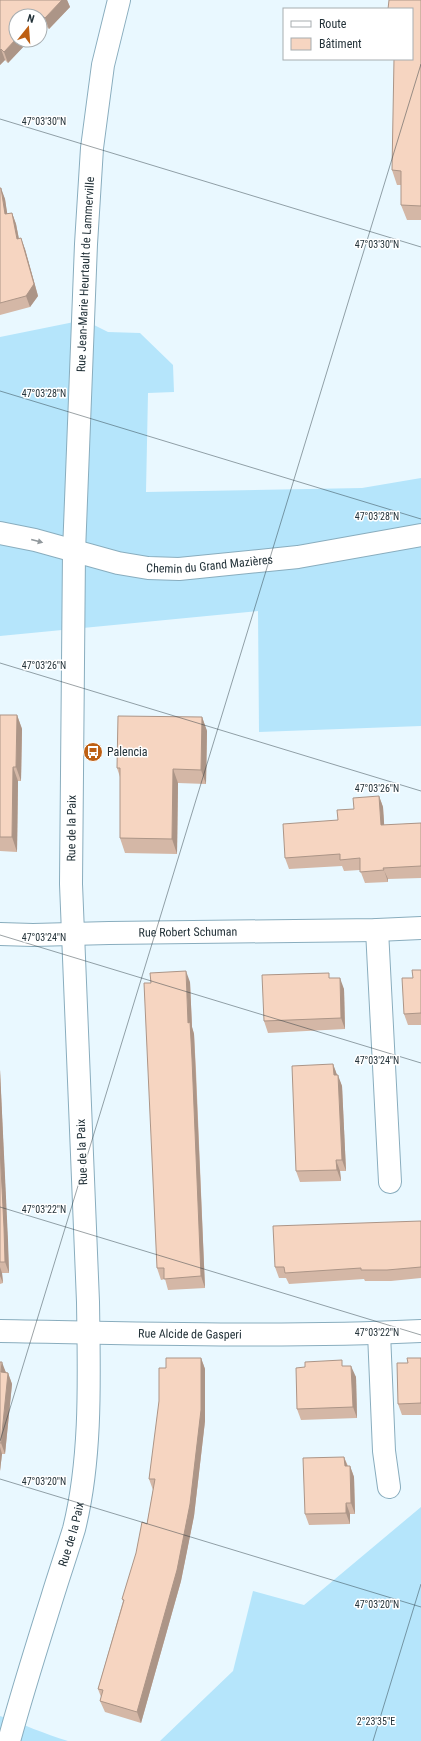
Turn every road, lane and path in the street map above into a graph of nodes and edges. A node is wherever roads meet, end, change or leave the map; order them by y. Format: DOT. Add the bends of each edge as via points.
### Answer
graph roads {
  1 [pos="119,0"];
  2 [pos="0,533"];
  3 [pos="421,535"];
  4 [pos="74,552"];
  5 [pos="421,928"];
  6 [pos="377,930"];
  7 [pos="0,934"];
  8 [pos="72,934"];
  9 [pos="390,1182"];
  10 [pos="0,1331"];
  11 [pos="421,1331"];
  12 [pos="88,1332"];
  13 [pos="379,1333"];
  14 [pos="389,1487"];
  15 [pos="8,1726"];
  1 -- 4 [label="street, Rue Jean-Marie Heurtault de Lammerville" via="103,65 92,148"];
  2 -- 4 [label="street, Chemin du Grand Mazières, one-way"];
  3 -- 4 [label="street, Chemin du Grand Mazières" via="298,557 179,569 148,568"];
  4 -- 8 [label="street, Rue de la Paix"];
  5 -- 6 [label="street, Rue Robert Schuman"];
  6 -- 8 [label="street, Rue Robert Schuman"];
  6 -- 9 [label="street"];
  7 -- 8 [label="street, Rue Robert Schuman"];
  8 -- 12 [label="street, Rue de la Paix"];
  10 -- 12 [label="street, Rue Alcide de Gasperi"];
  11 -- 13 [label="street, Rue Alcide de Gasperi"];
  12 -- 13 [label="street, Rue Alcide de Gasperi"];
  12 -- 15 [label="street, Rue de la Paix" via="90,1360 83,1479 74,1528 23,1689"];
  13 -- 14 [label="street" via="384,1452"];
}
